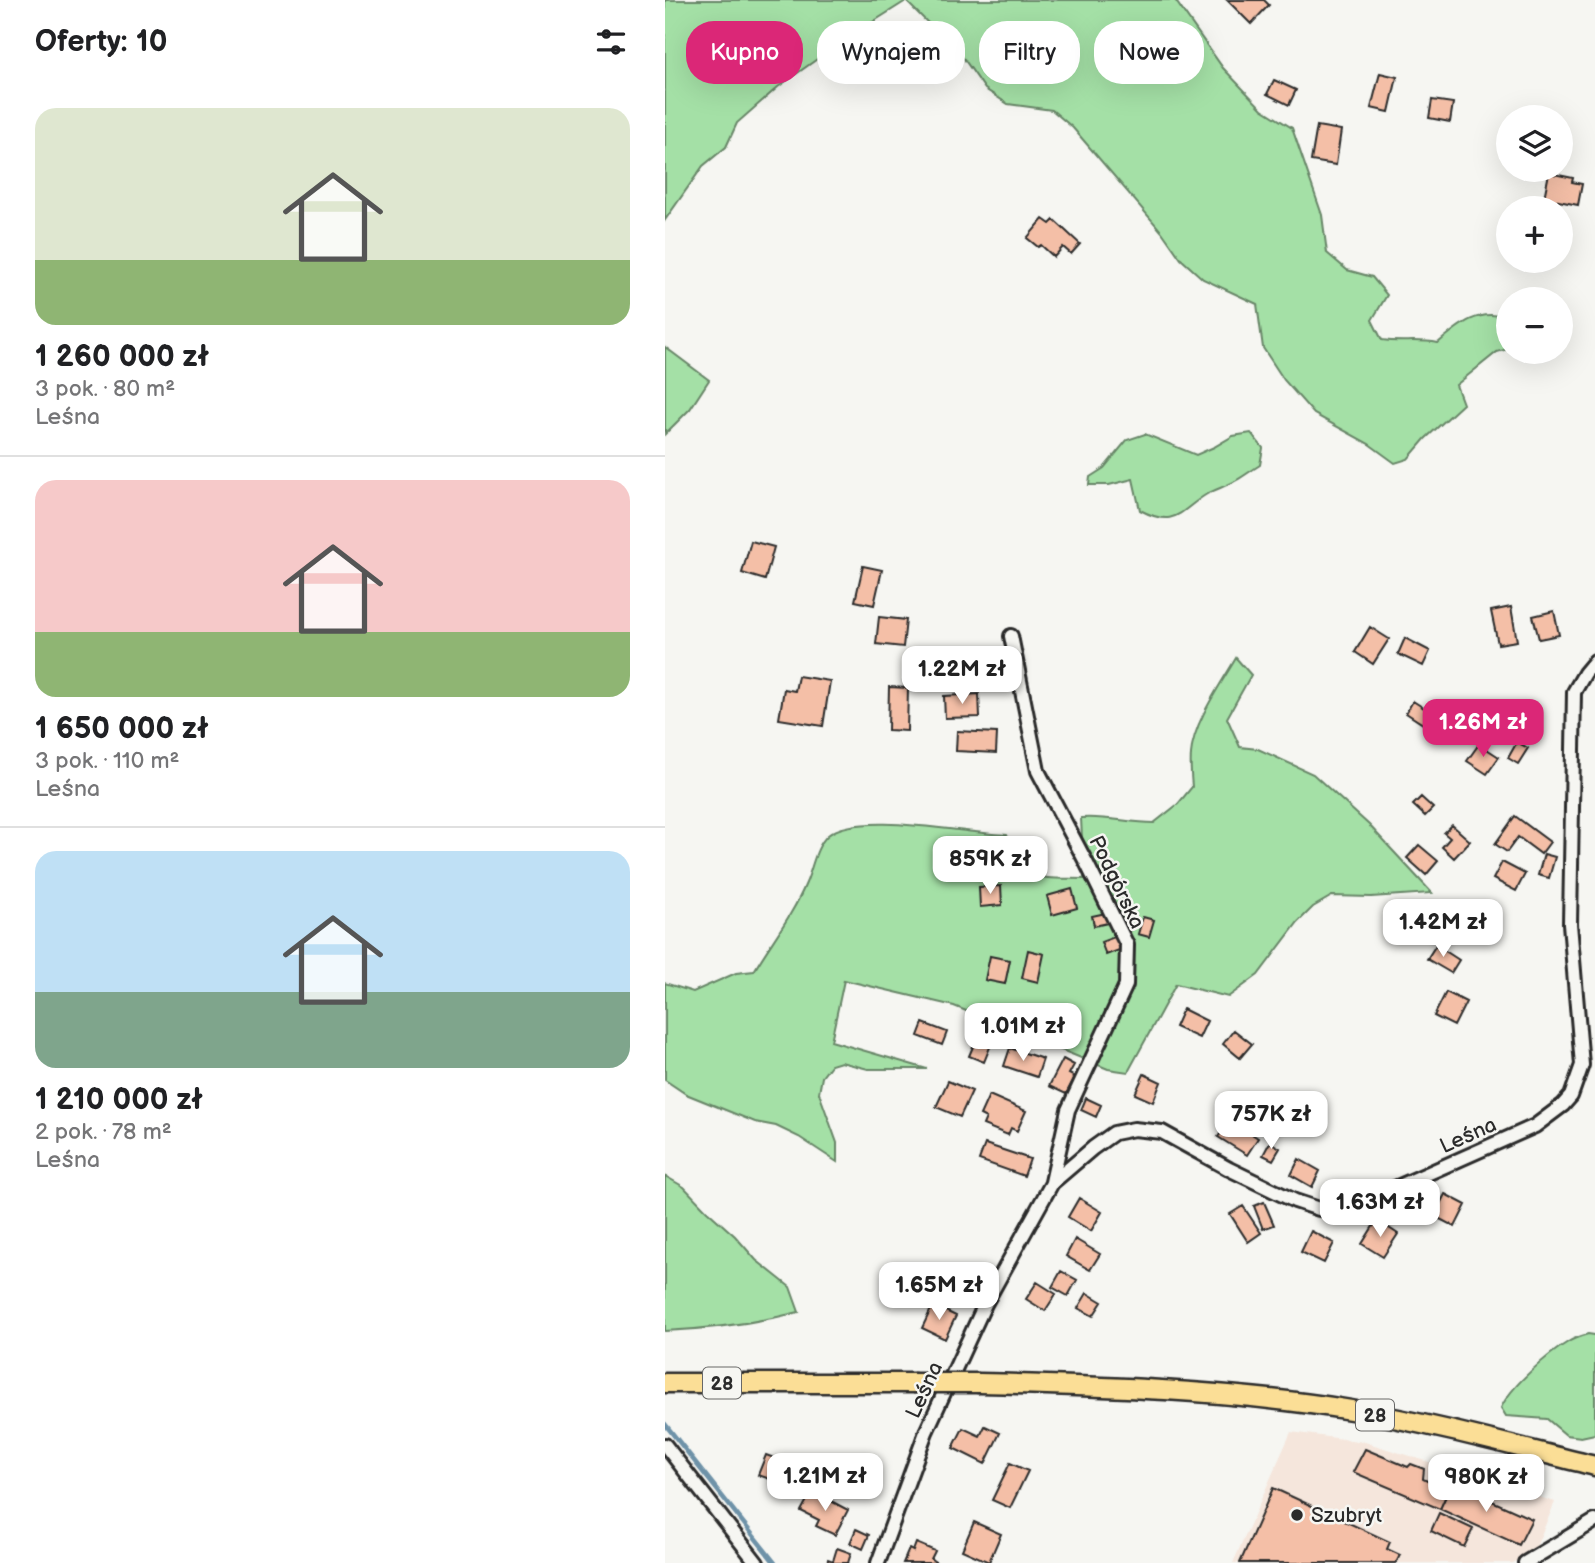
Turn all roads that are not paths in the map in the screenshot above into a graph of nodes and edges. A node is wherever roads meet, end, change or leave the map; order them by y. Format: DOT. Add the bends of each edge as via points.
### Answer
graph roads {
  1 [pos="1011,636"];
  2 [pos="1595,661"];
  3 [pos="1052,1183"];
  4 [pos="666,1383"];
  5 [pos="665,1445"];
  6 [pos="1595,1466"];
  7 [pos="1595,1521"];
  8 [pos="757,1563"];
  9 [pos="878,1563"];
  10 [pos="1525,1563"];
  1 -- 3 [label="street, Podgórska" via="1038,771 1127,945 1126,985 1069,1110"];
  2 -- 3 [label="street, Leśna" via="1574,692 1570,924 1581,1065 1571,1096 1563,1105 1535,1126 1350,1208 1319,1209 1295,1201 1162,1132 1134,1129 1114,1133"];
  3 -- 9 [label="street, Leśna" via="985,1304 926,1432"];
  4 -- 6 [label="main road, 28, bridge" via="979,1383 1151,1389 1278,1400 1430,1425"];
  5 -- 8 [label="street"];
  7 -- 10 [label="street"];
}
